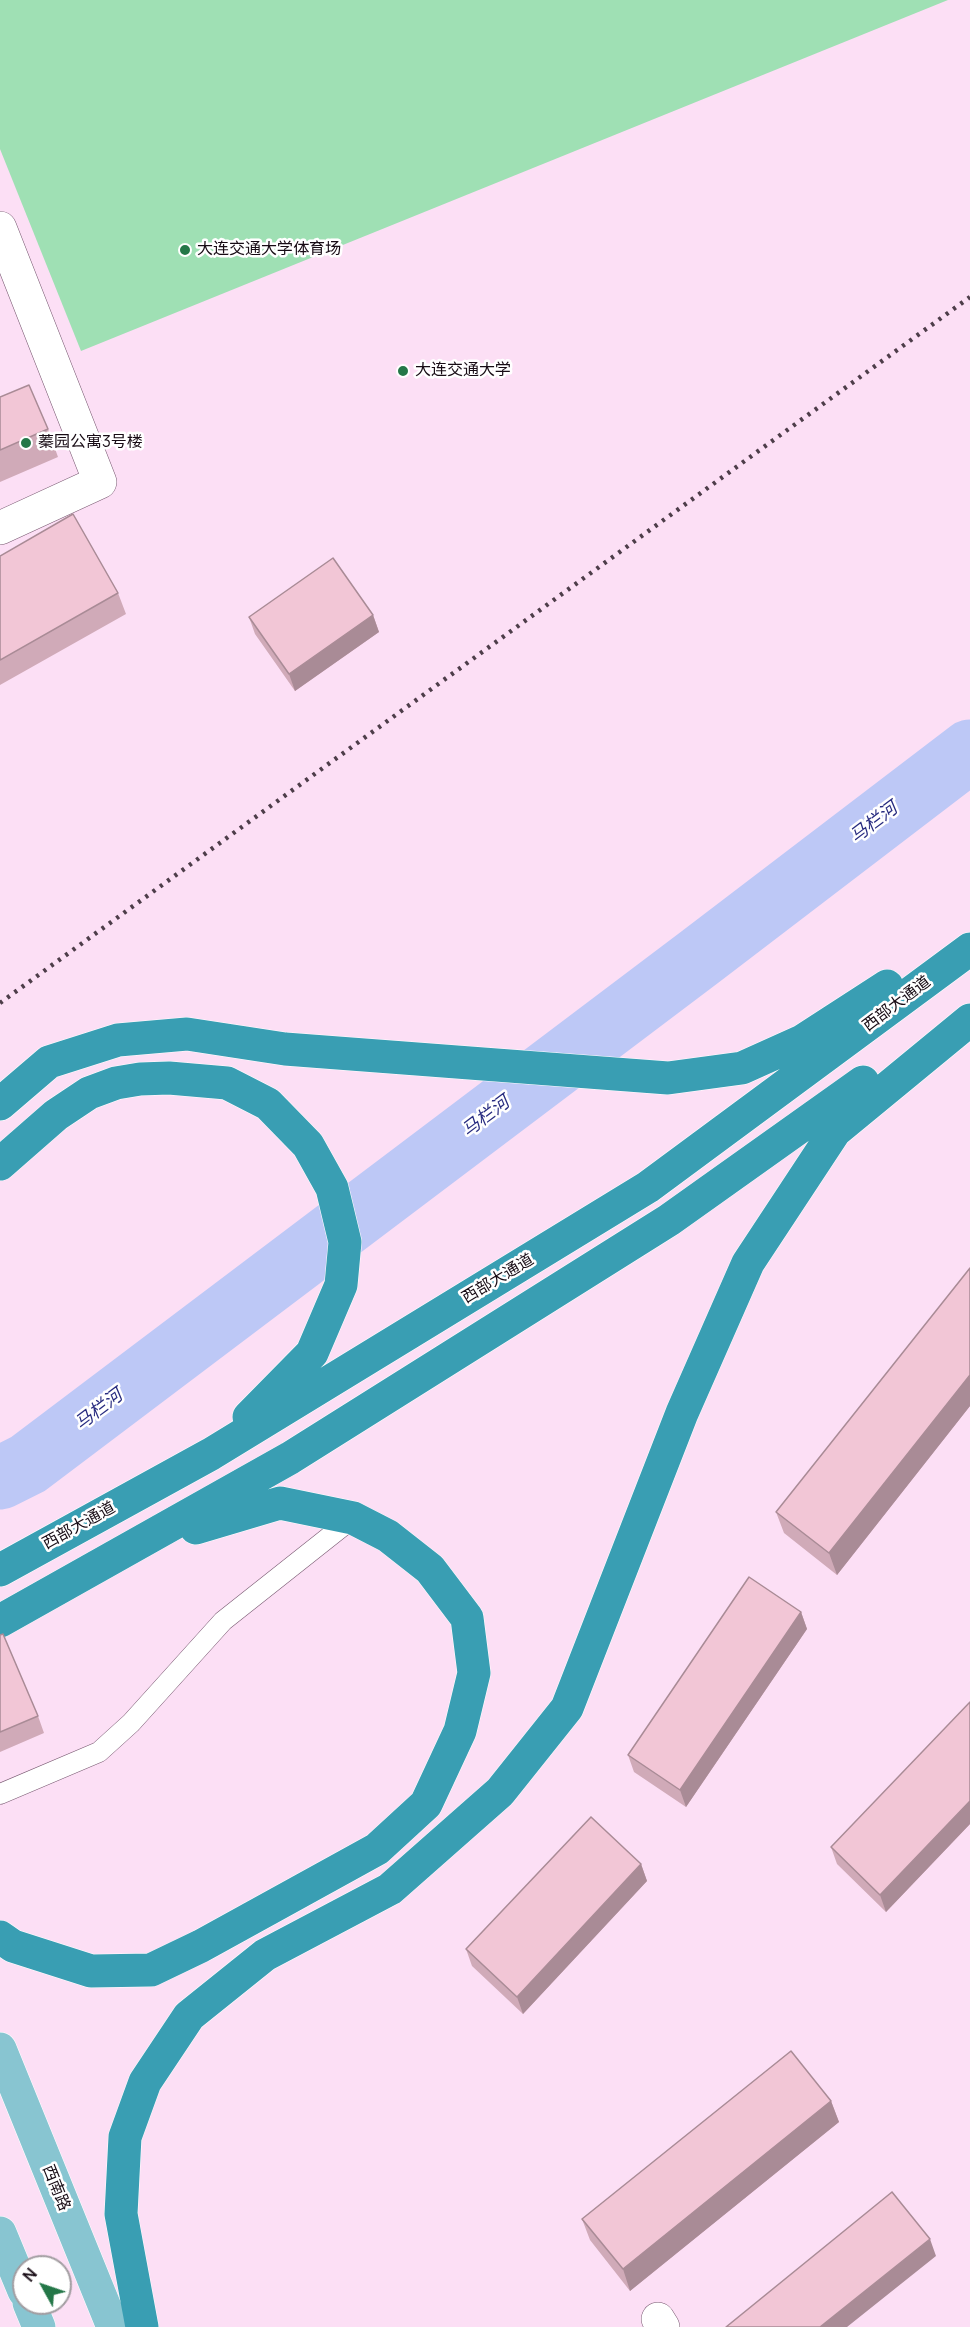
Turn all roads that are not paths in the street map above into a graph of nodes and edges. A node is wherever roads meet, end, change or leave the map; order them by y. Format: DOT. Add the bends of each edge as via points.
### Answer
graph roads {
  1 [pos="0,228"];
  2 [pos="0,528"];
  3 [pos="970,934"];
  4 [pos="970,950"];
  5 [pos="970,1006"];
  6 [pos="970,1020"];
  7 [pos="0,1104"];
  8 [pos="0,1164"];
  9 [pos="211,1454"];
  10 [pos="353,1518"];
  11 [pos="120,1554"];
  12 [pos="0,1570"];
  13 [pos="0,1621"];
  14 [pos="0,1794"];
  15 [pos="0,1937"];
  16 [pos="0,2049"];
  17 [pos="0,2233"];
  18 [pos="12,2262"];
  19 [pos="113,2327"];
  20 [pos="142,2327"];
  1 -- 2 [label="street" via="100,482"];
  3 -- 7 [label="highway" via="802,1041 742,1068 668,1078 285,1049 187,1034 118,1041 49,1062"];
  4 -- 9 [label="highway, 西部大通道" via="648,1187"];
  5 -- 11 [label="highway" via="669,1220 290,1458"];
  6 -- 20 [label="highway" via="835,1131 748,1263 682,1413 567,1708 500,1792 390,1889 265,1955 189,2016 145,2082 125,2137 121,2214"];
  8 -- 9 [label="highway" via="56,1115 89,1093 140,1079 227,1083 268,1104 308,1145 332,1188 345,1242 341,1285 312,1353"];
  9 -- 12 [label="highway, 西部大通道"];
  10 -- 11 [label="highway" via="280,1503 223,1518"];
  10 -- 14 [label="lane" via="223,1621 131,1723 99,1752"];
  10 -- 15 [label="highway" via="388,1536 430,1569 467,1618 474,1673 460,1731 426,1804 377,1849 151,1970 91,1971 13,1946"];
  11 -- 13 [label="highway"];
  16 -- 19 [label="main road, 西南路"];
  17 -- 18 [label="main road"];
}
